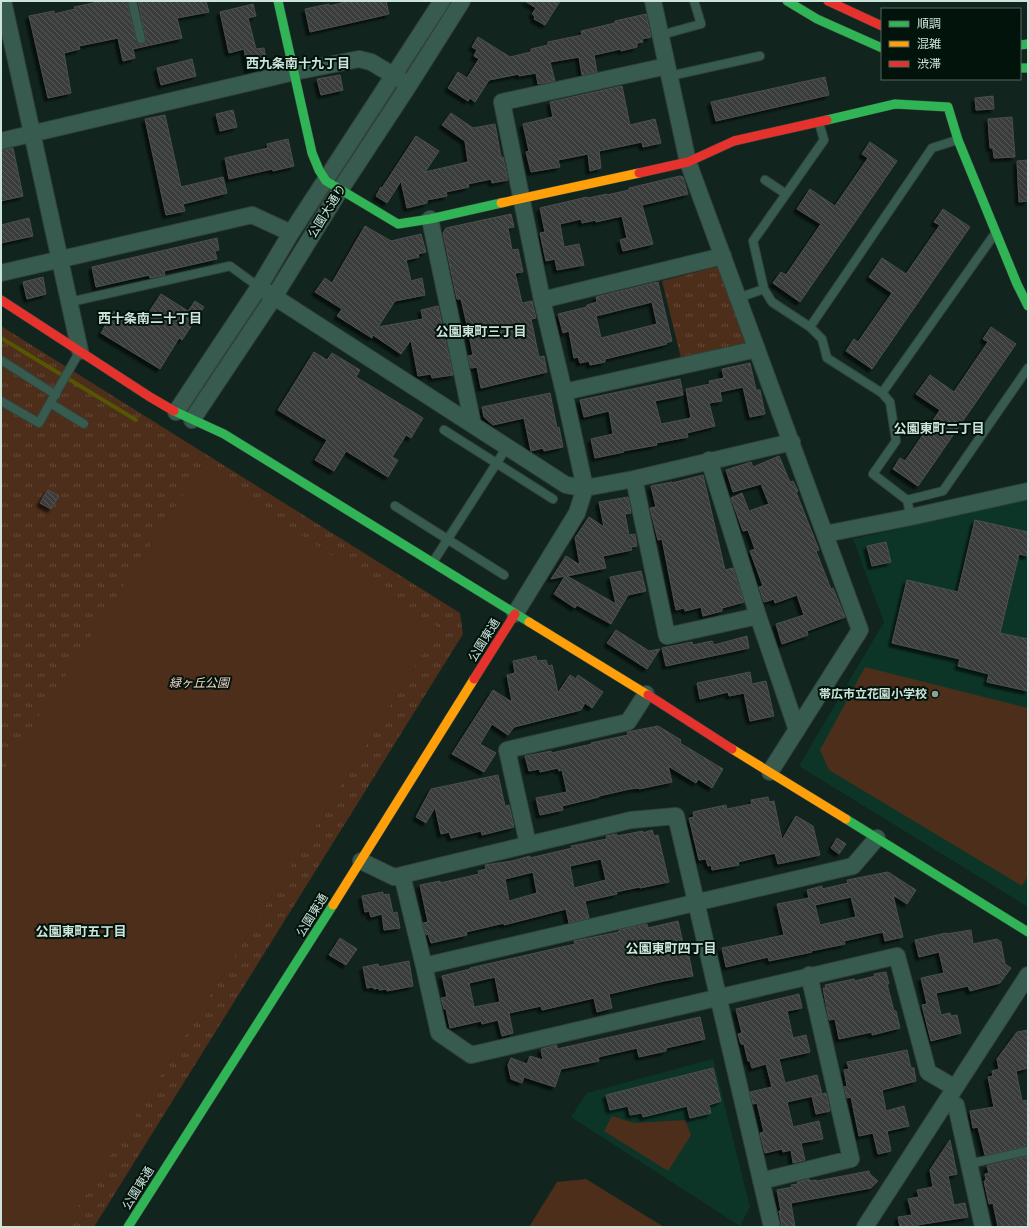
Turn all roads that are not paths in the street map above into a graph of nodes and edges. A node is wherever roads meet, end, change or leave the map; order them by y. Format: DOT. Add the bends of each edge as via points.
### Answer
graph roads {
  1 [pos="3,1"];
  2 [pos="132,1"];
  3 [pos="278,1"];
  4 [pos="442,1"];
  5 [pos="462,1"];
  6 [pos="653,1"];
  7 [pos="694,1"];
  8 [pos="787,1"];
  9 [pos="828,1"];
  10 [pos="881,26"];
  11 [pos="661,35"];
  12 [pos="141,39"];
  13 [pos="881,48"];
  14 [pos="760,56"];
  15 [pos="669,71"];
  16 [pos="294,72"];
  17 [pos="394,75"];
  18 [pos="409,85"];
  19 [pos="819,122"];
  20 [pos="32,134"];
  21 [pos="958,140"];
  22 [pos="1,141"];
  23 [pos="688,162"];
  24 [pos="765,180"];
  25 [pos="326,181"];
  26 [pos="340,190"];
  27 [pos="786,194"];
  28 [pos="522,198"];
  29 [pos="430,219"];
  30 [pos="291,233"];
  31 [pos="995,233"];
  32 [pos="723,256"];
  33 [pos="60,260"];
  34 [pos="1,272"];
  35 [pos="260,287"];
  36 [pos="764,289"];
  37 [pos="274,297"];
  38 [pos="738,298"];
  39 [pos="1,300"];
  40 [pos="542,300"];
  41 [pos="70,302"];
  42 [pos="1028,306"];
  43 [pos="810,327"];
  44 [pos="757,349"];
  45 [pos="80,351"];
  46 [pos="1,360"];
  47 [pos="1028,368"];
  48 [pos="564,392"];
  49 [pos="882,393"];
  50 [pos="56,394"];
  51 [pos="1,401"];
  52 [pos="50,403"];
  53 [pos="176,412"];
  54 [pos="192,420"];
  55 [pos="84,424"];
  56 [pos="473,425"];
  57 [pos="444,430"];
  58 [pos="792,442"];
  59 [pos="507,447"];
  60 [pos="709,460"];
  61 [pos="496,463"];
  62 [pos="634,479"];
  63 [pos="585,488"];
  64 [pos="1028,490"];
  65 [pos="553,499"];
  66 [pos="907,500"];
  67 [pos="395,506"];
  68 [pos="911,517"];
  69 [pos="825,534"];
  70 [pos="448,539"];
  71 [pos="432,563"];
  72 [pos="504,575"];
  73 [pos="514,614"];
  74 [pos="758,616"];
  75 [pos="646,694"];
  76 [pos="797,730"];
  77 [pos="770,772"];
  78 [pos="877,838"];
  79 [pos="528,844"];
  80 [pos="361,860"];
  81 [pos="402,875"];
  82 [pos="696,903"];
  83 [pos="1028,932"];
  84 [pos="424,966"];
  85 [pos="1028,975"];
  86 [pos="809,976"];
  87 [pos="718,997"];
  88 [pos="951,1094"];
  89 [pos="1027,1151"];
  90 [pos="969,1164"];
  91 [pos="761,1181"];
  92 [pos="128,1227"];
  93 [pos="772,1227"];
  94 [pos="865,1227"];
  95 [pos="983,1227"];
  1 -- 20 [label="street"];
  2 -- 12 [label="lane"];
  3 -- 16 [label="street"];
  4 -- 17 [label="street, 公園大通り"];
  5 -- 18 [label="street, 公園大通り"];
  6 -- 11 [label="street"];
  7 -- 11 [label="lane" via="701,24"];
  8 -- 13 [label="street" via="817,20"];
  9 -- 10 [label="street"];
  11 -- 15 [label="street"];
  14 -- 15 [label="lane"];
  15 -- 23 [label="street"];
  15 -- 28 [label="street" via="502,102"];
  16 -- 17 [label="street" via="358,59 371,62"];
  16 -- 20 [label="street"];
  16 -- 25 [label="street" via="312,153"];
  17 -- 18 [label="street"];
  17 -- 25 [label="street, 公園大通り"];
  18 -- 26 [label="street, 公園大通り"];
  19 -- 21 [label="street" via="895,104 948,106"];
  19 -- 23 [label="street" via="734,141"];
  19 -- 27 [label="lane" via="824,140"];
  20 -- 22 [label="street"];
  20 -- 33 [label="street"];
  21 -- 31 [label="street"];
  21 -- 43 [label="lane" via="932,148"];
  23 -- 28 [label="street"];
  23 -- 32 [label="street"];
  24 -- 27 [label="lane"];
  25 -- 26 [label="street"];
  25 -- 30 [label="street, 公園大通り"];
  26 -- 29 [label="street" via="398,224"];
  26 -- 37 [label="street, 公園大通り"];
  27 -- 36 [label="lane" via="753,241"];
  28 -- 29 [label="street"];
  28 -- 40 [label="street"];
  29 -- 56 [label="street"];
  30 -- 33 [label="street" via="252,215"];
  30 -- 35 [label="street, 公園大通り"];
  31 -- 42 [label="street"];
  31 -- 49 [label="lane"];
  32 -- 38 [label="street"];
  32 -- 40 [label="street"];
  33 -- 34 [label="street"];
  33 -- 41 [label="street"];
  35 -- 37 [label="street"];
  35 -- 41 [label="lane" via="230,266"];
  35 -- 53 [label="street, 公園大通り"];
  36 -- 38 [label="lane"];
  36 -- 43 [label="lane" via="772,302"];
  37 -- 54 [label="street, 公園大通り"];
  37 -- 56 [label="street"];
  38 -- 44 [label="street"];
  39 -- 45 [label="street"];
  40 -- 48 [label="street"];
  41 -- 45 [label="street"];
  43 -- 49 [label="lane" via="822,339 827,358"];
  44 -- 48 [label="street"];
  44 -- 58 [label="street"];
  45 -- 50 [label="lane"];
  45 -- 53 [label="street"];
  46 -- 50 [label="lane"];
  47 -- 66 [label="lane" via="943,491"];
  48 -- 63 [label="street"];
  49 -- 66 [label="lane" via="890,402 896,441 873,474"];
  50 -- 52 [label="lane"];
  51 -- 52 [label="lane" via="39,423"];
  52 -- 55 [label="lane"];
  53 -- 54 [label="street"];
  54 -- 71 [label="street" via="224,434"];
  56 -- 59 [label="street"];
  57 -- 61 [label="lane"];
  58 -- 60 [label="street"];
  58 -- 69 [label="street"];
  59 -- 61 [label="lane"];
  59 -- 63 [label="street" via="566,485"];
  60 -- 62 [label="street"];
  60 -- 74 [label="street"];
  61 -- 65 [label="lane"];
  61 -- 70 [label="lane"];
  62 -- 63 [label="street"];
  62 -- 74 [label="street" via="667,636"];
  63 -- 73 [label="street" via="577,513"];
  64 -- 68 [label="street"];
  66 -- 68 [label="lane"];
  67 -- 70 [label="lane"];
  68 -- 69 [label="street"];
  69 -- 76 [label="street" via="860,630"];
  70 -- 71 [label="lane"];
  70 -- 72 [label="lane"];
  71 -- 73 [label="street"];
  73 -- 75 [label="street"];
  73 -- 80 [label="street, 公園東通"];
  74 -- 76 [label="street"];
  75 -- 77 [label="street"];
  75 -- 79 [label="street" via="628,722 506,750"];
  76 -- 77 [label="street"];
  77 -- 78 [label="street"];
  78 -- 82 [label="street" via="853,866"];
  78 -- 83 [label="street"];
  79 -- 81 [label="street"];
  79 -- 82 [label="street" via="631,820 676,816"];
  80 -- 81 [label="street" via="394,877"];
  80 -- 92 [label="street, 公園東通"];
  81 -- 84 [label="street"];
  82 -- 84 [label="street"];
  82 -- 87 [label="street"];
  84 -- 87 [label="street" via="439,1033 471,1055"];
  85 -- 88 [label="street"];
  86 -- 87 [label="street"];
  86 -- 88 [label="street" via="897,956 928,1072"];
  86 -- 91 [label="street" via="851,1159"];
  87 -- 91 [label="street"];
  88 -- 90 [label="street" via="956,1105"];
  88 -- 94 [label="street"];
  89 -- 90 [label="lane"];
  90 -- 95 [label="street"];
  91 -- 93 [label="street"];
}
